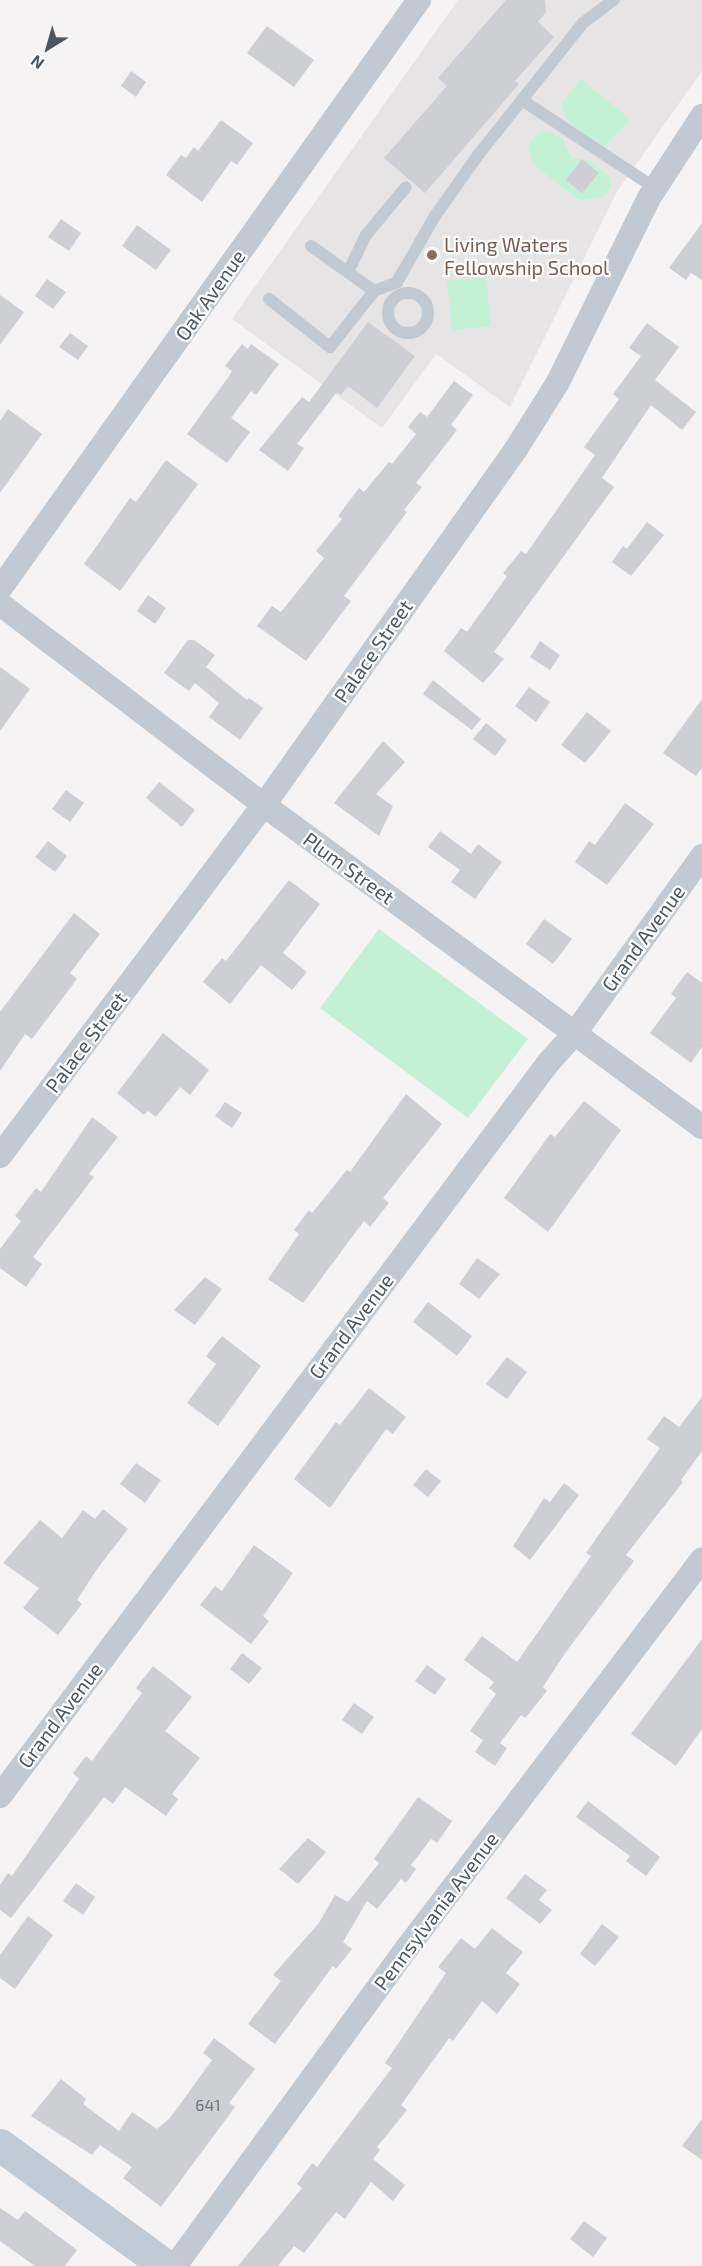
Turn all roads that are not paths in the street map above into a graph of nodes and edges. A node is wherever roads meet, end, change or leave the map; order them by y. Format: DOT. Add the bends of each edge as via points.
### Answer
graph roads {
  1 [pos="419,0"];
  2 [pos="614,0"];
  3 [pos="522,100"];
  4 [pos="702,116"];
  5 [pos="406,187"];
  6 [pos="655,188"];
  7 [pos="310,246"];
  8 [pos="348,272"];
  9 [pos="397,282"];
  10 [pos="374,291"];
  11 [pos="400,295"];
  12 [pos="269,299"];
  13 [pos="0,589"];
  14 [pos="0,604"];
  15 [pos="264,805"];
  16 [pos="702,856"];
  17 [pos="575,1034"];
  18 [pos="702,1127"];
  19 [pos="0,1156"];
  20 [pos="702,1558"];
  21 [pos="0,1796"];
  22 [pos="0,2145"];
  23 [pos="166,2266"];
  24 [pos="175,2266"];
  1 -- 13 [label="street, Oak Avenue"];
  2 -- 3 [label="lane" via="584,23"];
  3 -- 6 [label="lane"];
  3 -- 9 [label="lane" via="435,216"];
  4 -- 6 [label="street, Palace Street"];
  5 -- 8 [label="lane" via="366,235"];
  6 -- 15 [label="street, Palace Street" via="537,417"];
  7 -- 8 [label="lane"];
  8 -- 10 [label="lane"];
  9 -- 10 [label="lane"];
  9 -- 11 [label="lane"];
  10 -- 12 [label="lane" via="330,347"];
  14 -- 15 [label="street, Plum Street"];
  15 -- 17 [label="street, Plum Street"];
  15 -- 19 [label="street, Palace Street"];
  16 -- 17 [label="street, Grand Avenue"];
  17 -- 18 [label="street, Plum Street"];
  17 -- 21 [label="street, Grand Avenue" via="542,1071"];
  20 -- 24 [label="street, Pennsylvania Avenue" via="407,1948"];
  22 -- 23 [label="main road"];
}
